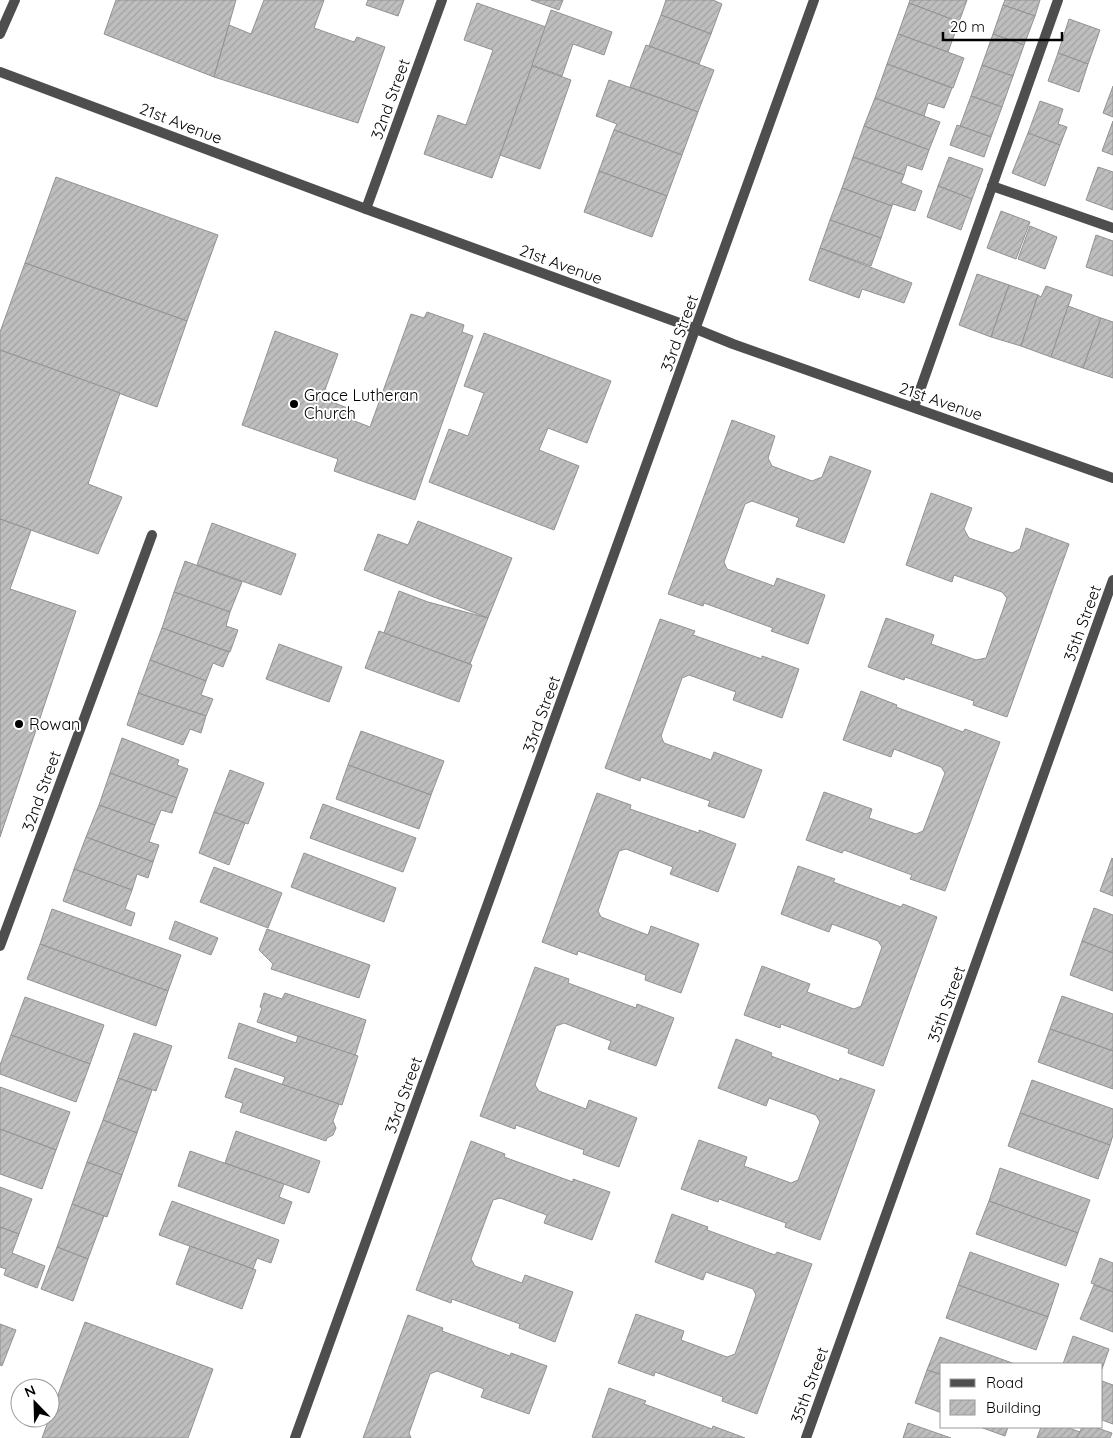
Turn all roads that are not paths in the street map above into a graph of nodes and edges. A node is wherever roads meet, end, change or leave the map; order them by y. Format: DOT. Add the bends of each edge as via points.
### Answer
graph roads {
  1 [pos="15,0"];
  2 [pos="442,0"];
  3 [pos="814,0"];
  4 [pos="1058,0"];
  5 [pos="0,34"];
  6 [pos="0,72"];
  7 [pos="992,186"];
  8 [pos="366,209"];
  9 [pos="1113,228"];
  10 [pos="696,329"];
  11 [pos="914,407"];
  12 [pos="1113,478"];
  13 [pos="152,535"];
  14 [pos="1113,580"];
  15 [pos="0,946"];
  16 [pos="295,1438"];
  17 [pos="806,1438"];
  1 -- 5 [label="street"];
  2 -- 8 [label="street, 32nd Street"];
  3 -- 10 [label="street, 33rd Street"];
  4 -- 7 [label="street"];
  6 -- 8 [label="street, 21st Avenue"];
  7 -- 9 [label="street"];
  7 -- 11 [label="street"];
  8 -- 10 [label="street, 21st Avenue"];
  10 -- 11 [label="street, 21st Avenue"];
  10 -- 16 [label="street, 33rd Street"];
  11 -- 12 [label="street, 21st Avenue"];
  13 -- 15 [label="street, 32nd Street"];
  14 -- 17 [label="street, 35th Street"];
}
